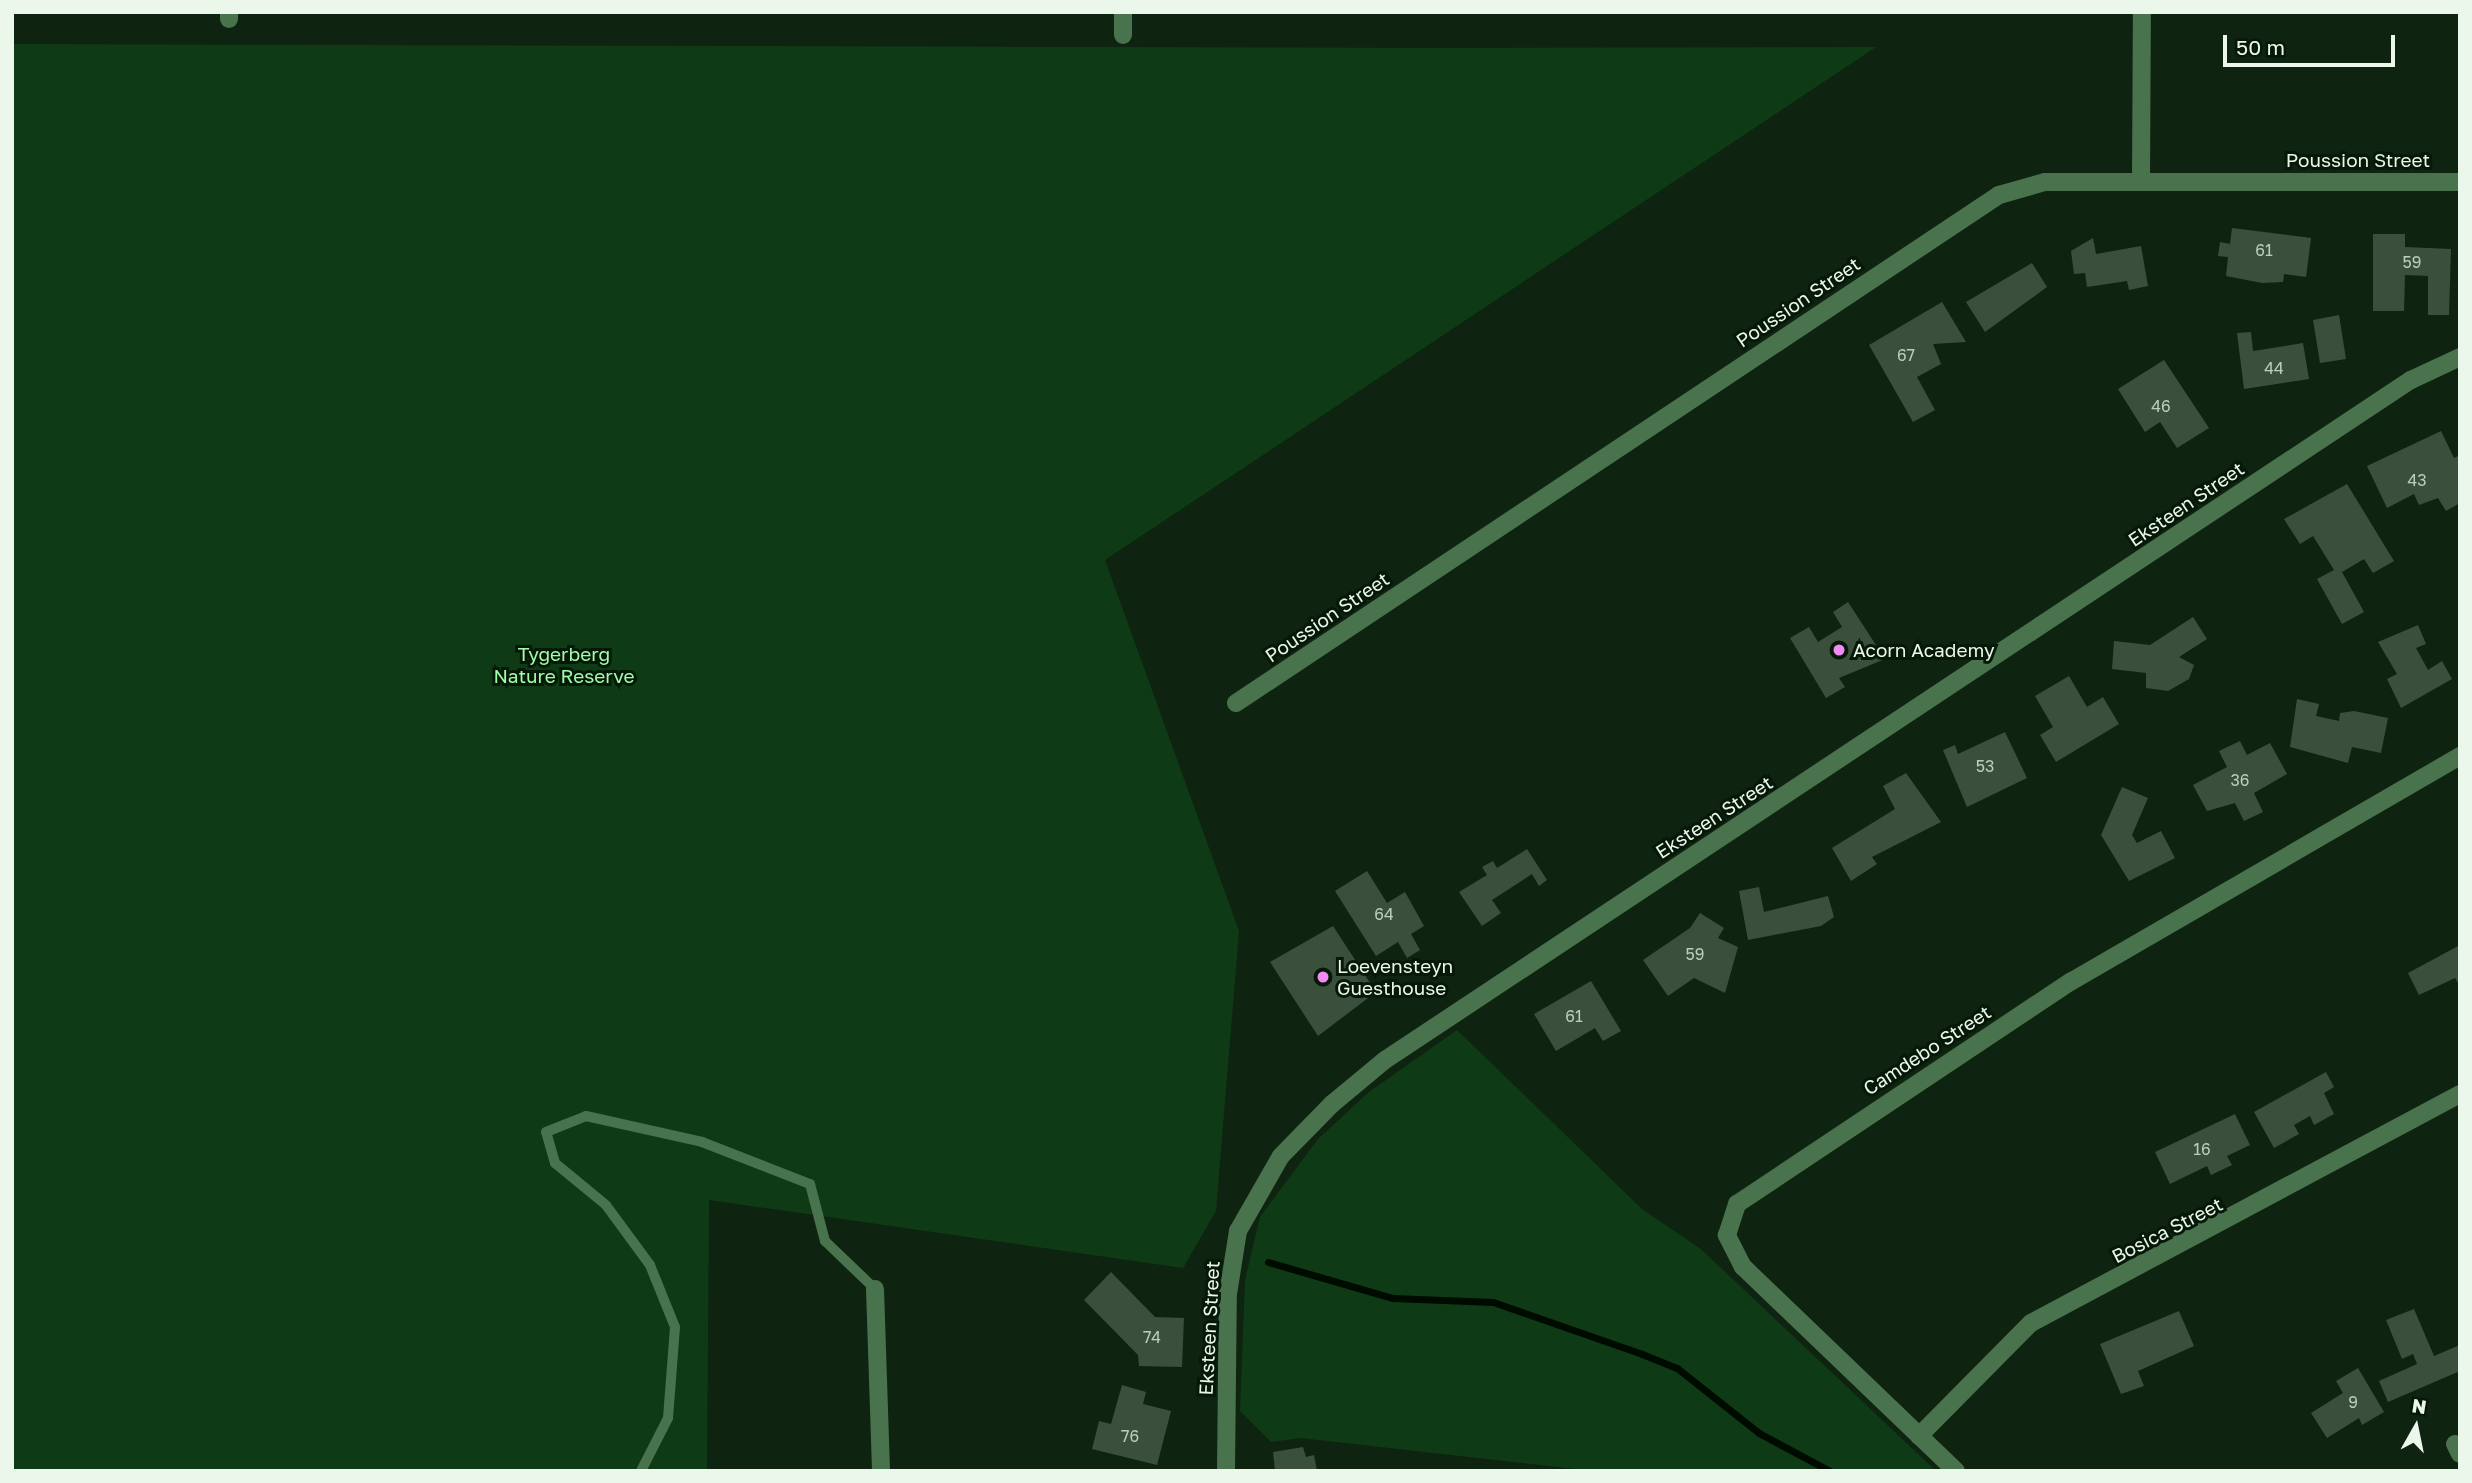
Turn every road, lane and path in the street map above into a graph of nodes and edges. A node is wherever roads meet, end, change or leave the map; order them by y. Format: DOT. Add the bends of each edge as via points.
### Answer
graph roads {
  1 [pos="1123,12"];
  2 [pos="2142,12"];
  3 [pos="1123,35"];
  4 [pos="2141,181"];
  5 [pos="2460,182"];
  6 [pos="2460,357"];
  7 [pos="1237,703"];
  8 [pos="2460,756"];
  9 [pos="2460,1094"];
  10 [pos="875,1290"];
  11 [pos="1919,1436"];
  12 [pos="641,1471"];
  13 [pos="881,1471"];
  14 [pos="1226,1471"];
  15 [pos="1956,1471"];
  1 -- 3 [label="street"];
  2 -- 4 [label="street"];
  4 -- 5 [label="street, Poussion Street"];
  4 -- 7 [label="street, Poussion Street" via="2045,182 1999,195"];
  6 -- 14 [label="street, Eksteen Street" via="2377,402 1385,1060 1332,1104 1281,1156 1238,1231 1228,1294"];
  8 -- 11 [label="street, Camdebo Street" via="2071,981 1737,1204 1727,1235 1743,1267"];
  9 -- 11 [label="street, Bosica Street" via="2031,1323"];
  10 -- 12 [label="lane" via="825,1241 810,1184 702,1142 586,1116 546,1132 555,1163 606,1205 650,1265 675,1327 668,1418"];
  10 -- 13 [label="street"];
  11 -- 15 [label="street, Camdebo Street"];
}
